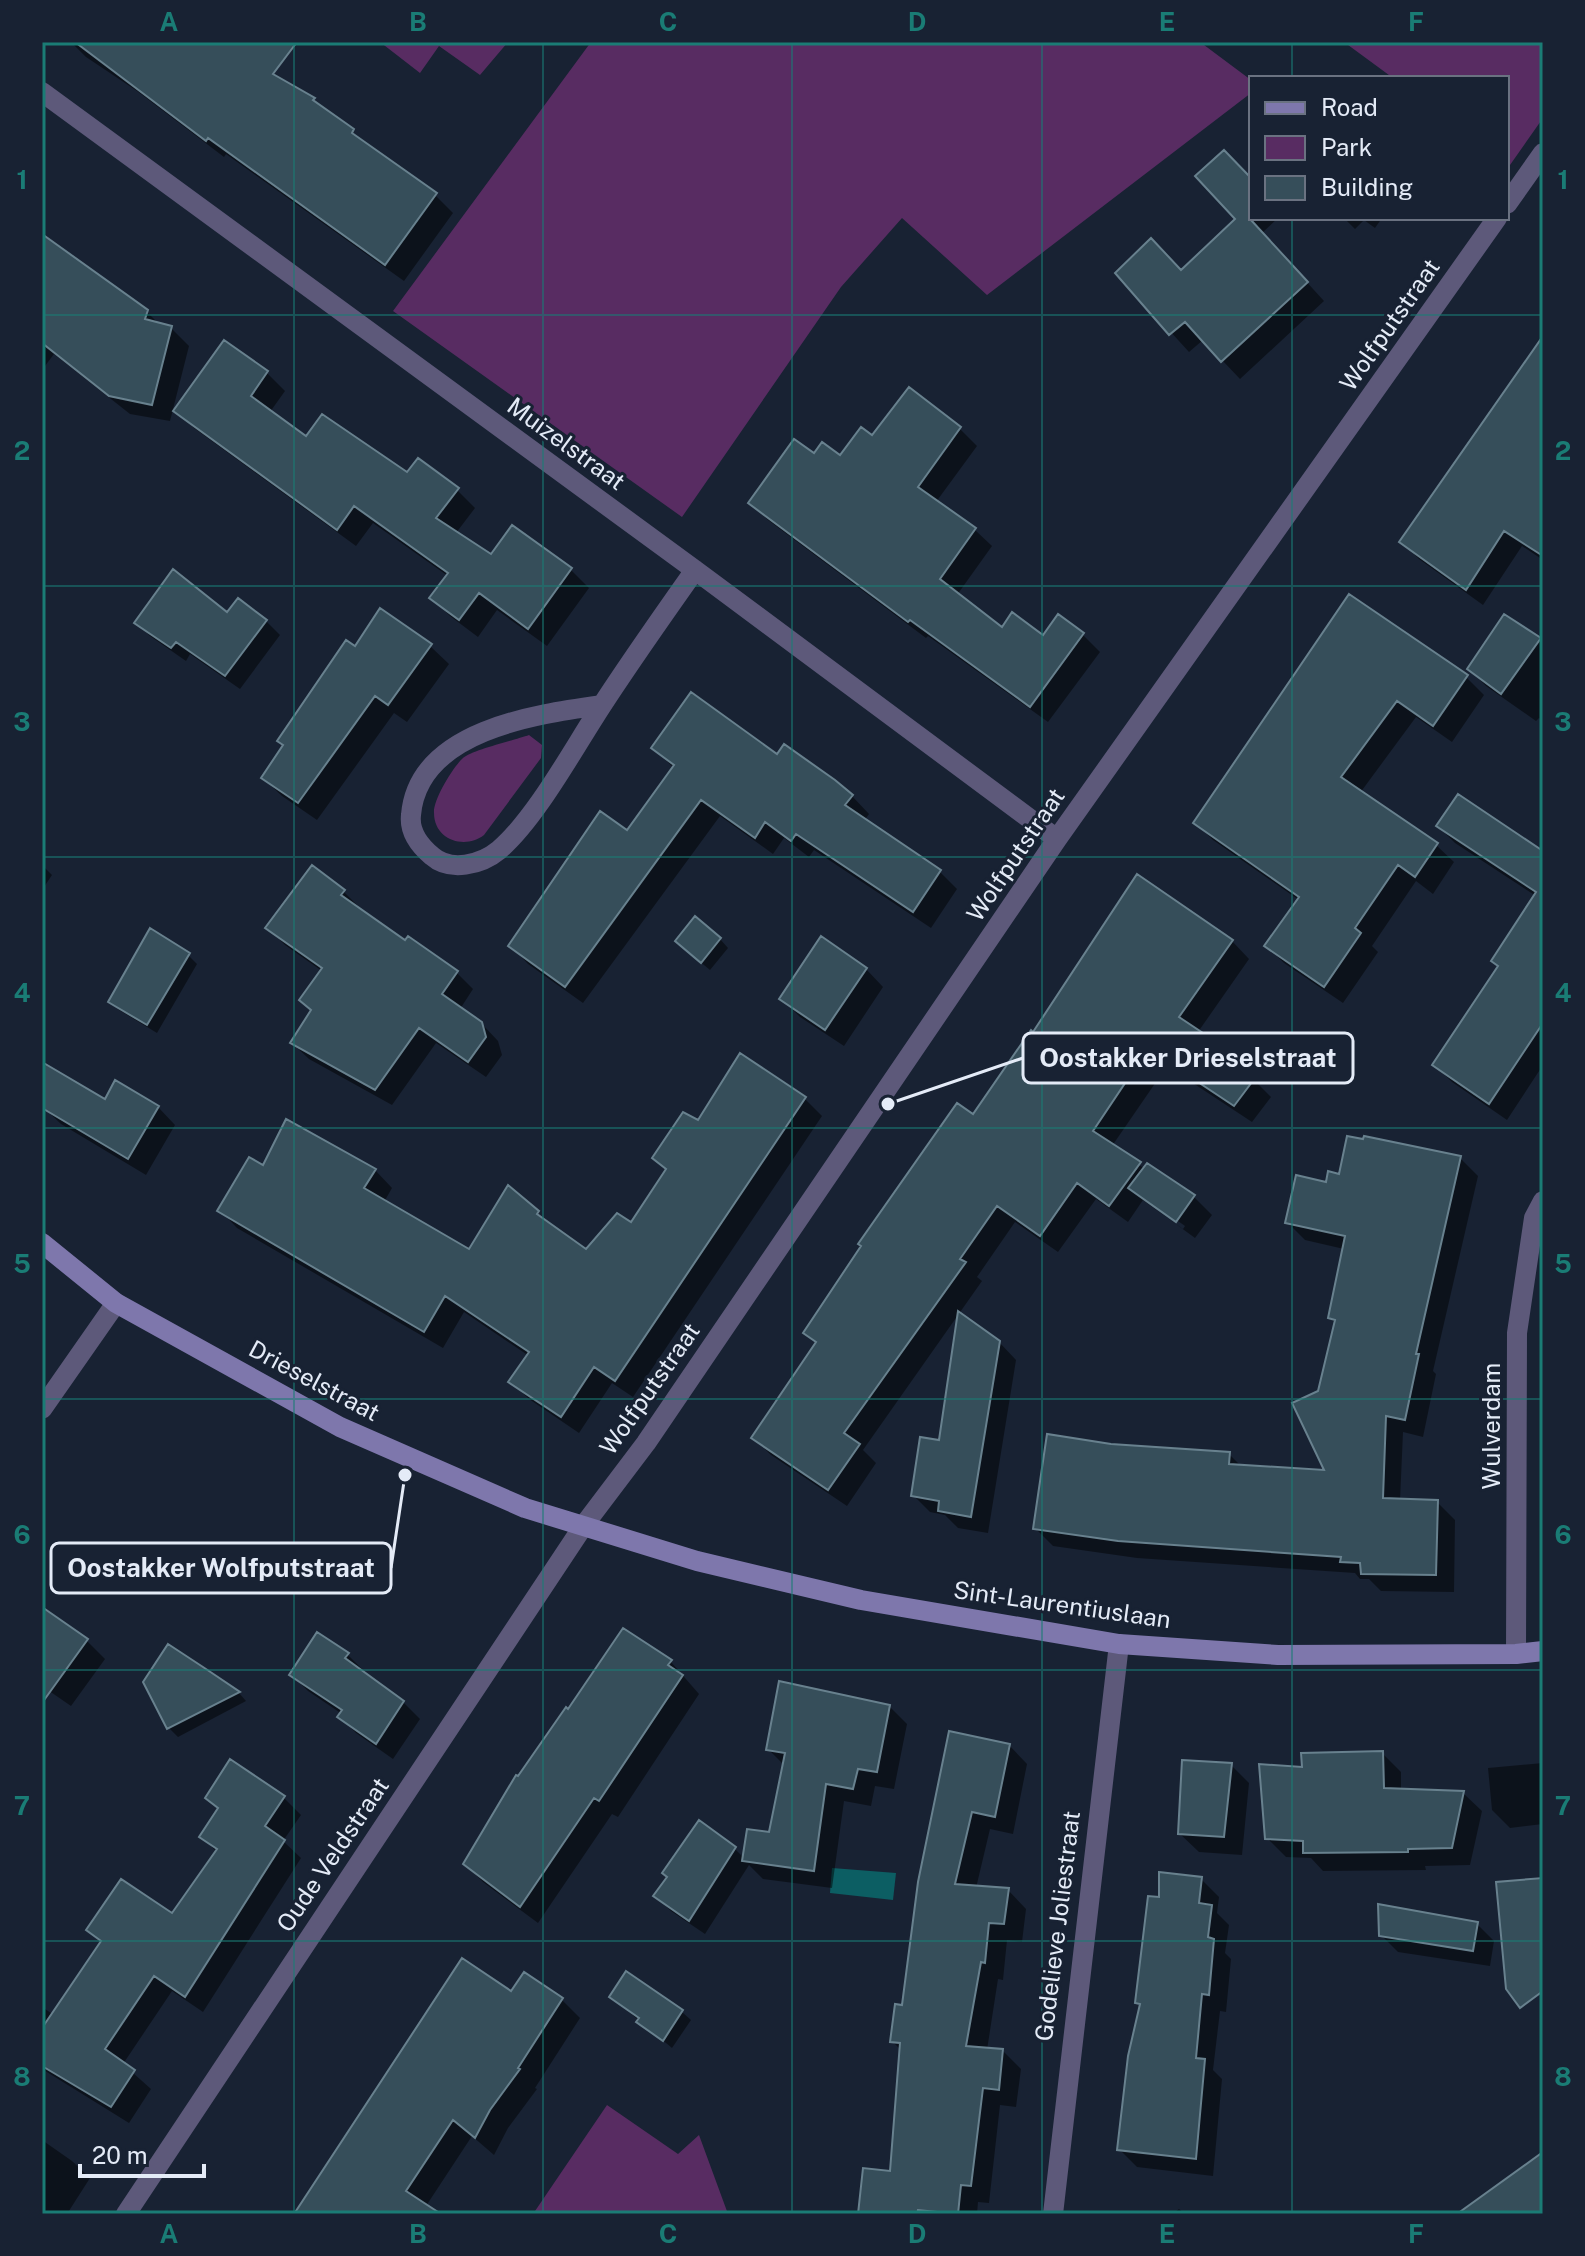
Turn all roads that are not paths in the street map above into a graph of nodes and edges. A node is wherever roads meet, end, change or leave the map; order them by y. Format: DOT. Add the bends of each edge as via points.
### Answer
graph roads {
  1 [pos="42,92"];
  2 [pos="1543,153"];
  3 [pos="1509,201"];
  4 [pos="1496,220"];
  5 [pos="695,570"];
  6 [pos="602,705"];
  7 [pos="1057,839"];
  8 [pos="1543,1201"];
  9 [pos="42,1243"];
  10 [pos="116,1303"];
  11 [pos="42,1409"];
  12 [pos="584,1525"];
  13 [pos="1119,1644"];
  14 [pos="1543,1651"];
  15 [pos="1516,1654"];
  16 [pos="126,2214"];
  17 [pos="1053,2214"];
  1 -- 5 [label="street, Muizelstraat"];
  2 -- 3 [label="street"];
  4 -- 7 [label="street, Wolfputstraat"];
  5 -- 6 [label="street"];
  5 -- 7 [label="street, Muizelstraat"];
  6 -- 6 [label="street" via="553,781 498,850 478,862 453,866 441,863 414,837 411,812 421,783 433,763 463,741 533,715"];
  7 -- 12 [label="street, Wolfputstraat" via="646,1443"];
  8 -- 15 [label="street, Wulverdam" via="1534,1218 1517,1333"];
  9 -- 10 [label="street, Drieselstraat"];
  10 -- 11 [label="street"];
  10 -- 12 [label="street, Drieselstraat" via="340,1427 525,1508"];
  12 -- 13 [label="street, Sint-Laurentiuslaan" via="697,1561 861,1600"];
  12 -- 16 [label="street, Oude Veldstraat"];
  13 -- 15 [label="street, Sint-Laurentiuslaan" via="1278,1655"];
  13 -- 17 [label="street, Godelieve Joliestraat"];
  14 -- 15 [label="street, Sint-Laurentiuslaan"];
}
